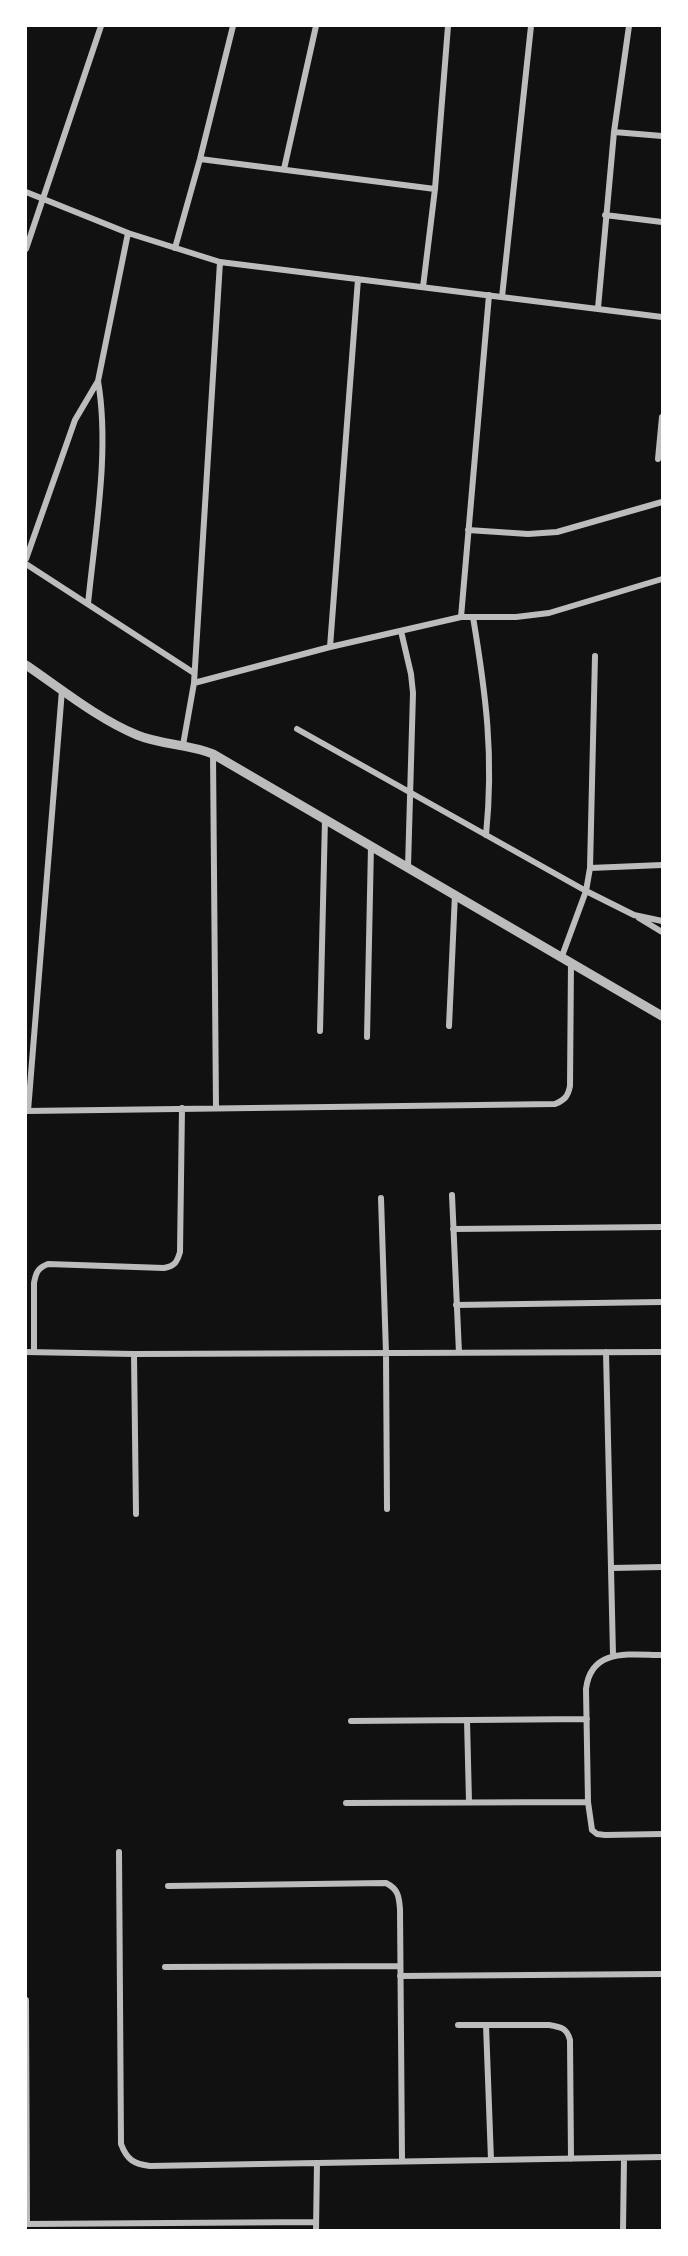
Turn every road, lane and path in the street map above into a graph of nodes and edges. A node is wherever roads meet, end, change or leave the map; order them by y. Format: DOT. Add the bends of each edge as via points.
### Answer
graph roads {
  1 [pos="101,26"];
  2 [pos="233,26"];
  3 [pos="316,26"];
  4 [pos="448,26"];
  5 [pos="531,26"];
  6 [pos="629,26"];
  7 [pos="614,132"];
  8 [pos="663,136"];
  9 [pos="200,159"];
  10 [pos="284,168"];
  11 [pos="435,189"];
  12 [pos="26,192"];
  13 [pos="43,198"];
  14 [pos="605,215"];
  15 [pos="663,222"];
  16 [pos="128,233"];
  17 [pos="175,248"];
  18 [pos="26,249"];
  19 [pos="220,262"];
  20 [pos="358,279"];
  21 [pos="423,287"];
  22 [pos="489,295"];
  23 [pos="502,297"];
  24 [pos="598,308"];
  25 [pos="663,316"];
  26 [pos="98,381"];
  27 [pos="663,417"];
  28 [pos="658,459"];
  29 [pos="663,502"];
  30 [pos="468,530"];
  31 [pos="26,561"];
  32 [pos="663,579"];
  33 [pos="88,604"];
  34 [pos="460,617"];
  35 [pos="473,617"];
  36 [pos="401,631"];
  37 [pos="330,647"];
  38 [pos="595,656"];
  39 [pos="26,665"];
  40 [pos="194,673"];
  41 [pos="194,683"];
  42 [pos="62,690"];
  43 [pos="297,729"];
  44 [pos="183,745"];
  45 [pos="213,754"];
  46 [pos="411,792"];
  47 [pos="325,819"];
  48 [pos="486,835"];
  49 [pos="371,846"];
  50 [pos="663,865"];
  51 [pos="408,867"];
  52 [pos="590,868"];
  53 [pos="586,891"];
  54 [pos="455,894"];
  55 [pos="634,915"];
  56 [pos="663,921"];
  57 [pos="663,933"];
  58 [pos="562,956"];
  59 [pos="571,962"];
  60 [pos="663,1016"];
  61 [pos="449,1026"];
  62 [pos="320,1031"];
  63 [pos="367,1037"];
  64 [pos="182,1108"];
  65 [pos="216,1108"];
  66 [pos="27,1111"];
  67 [pos="452,1195"];
  68 [pos="381,1198"];
  69 [pos="663,1227"];
  70 [pos="453,1229"];
  71 [pos="663,1302"];
  72 [pos="456,1305"];
  73 [pos="26,1352"];
  74 [pos="34,1352"];
  75 [pos="606,1352"];
  76 [pos="663,1352"];
  77 [pos="386,1353"];
  78 [pos="459,1353"];
  79 [pos="134,1354"];
  80 [pos="387,1509"];
  81 [pos="136,1514"];
  82 [pos="663,1567"];
  83 [pos="612,1568"];
  84 [pos="613,1655"];
  85 [pos="663,1655"];
  86 [pos="587,1719"];
  87 [pos="351,1720"];
  88 [pos="467,1720"];
  89 [pos="469,1802"];
  90 [pos="588,1802"];
  91 [pos="346,1803"];
  92 [pos="663,1834"];
  93 [pos="118,1852"];
  94 [pos="168,1886"];
  95 [pos="400,1966"];
  96 [pos="165,1967"];
  97 [pos="663,1974"];
  98 [pos="400,1976"];
  99 [pos="26,2000"];
  100 [pos="458,2025"];
  101 [pos="486,2025"];
  102 [pos="26,2048"];
  103 [pos="663,2157"];
  104 [pos="571,2159"];
  105 [pos="624,2159"];
  106 [pos="402,2160"];
  107 [pos="492,2160"];
  108 [pos="317,2163"];
  109 [pos="316,2223"];
  110 [pos="26,2224"];
  111 [pos="63,2227"];
  112 [pos="126,2227"];
  113 [pos="316,2230"];
  114 [pos="622,2230"];
  1 -- 13 [label="street"];
  2 -- 9 [label="street"];
  3 -- 10 [label="street"];
  4 -- 11 [label="street"];
  5 -- 23 [label="street"];
  6 -- 7 [label="street"];
  7 -- 8 [label="street"];
  7 -- 14 [label="street"];
  9 -- 10 [label="street"];
  9 -- 17 [label="street"];
  10 -- 11 [label="street"];
  11 -- 21 [label="street"];
  12 -- 13 [label="street"];
  13 -- 16 [label="street"];
  13 -- 18 [label="street"];
  14 -- 15 [label="street"];
  14 -- 24 [label="street"];
  16 -- 17 [label="street"];
  16 -- 26 [label="street"];
  17 -- 19 [label="street"];
  19 -- 20 [label="street"];
  19 -- 40 [label="street"];
  20 -- 21 [label="street"];
  20 -- 37 [label="street"];
  21 -- 22 [label="street"];
  22 -- 23 [label="street"];
  22 -- 30 [label="street"];
  23 -- 24 [label="street"];
  24 -- 25 [label="street"];
  26 -- 31 [label="street" via="75,420"];
  26 -- 33 [label="street" via="102,452"];
  27 -- 28 [label="street"];
  29 -- 30 [label="street" via="557,532"];
  30 -- 34 [label="street"];
  31 -- 33 [label="street"];
  32 -- 35 [label="street" via="549,613"];
  33 -- 40 [label="street"];
  34 -- 35 [label="street"];
  34 -- 36 [label="street"];
  35 -- 48 [label="street" via="490,746"];
  36 -- 37 [label="street"];
  36 -- 46 [label="street" via="413,693"];
  37 -- 41 [label="street"];
  38 -- 52 [label="street"];
  39 -- 42 [label="street"];
  40 -- 41 [label="street"];
  41 -- 44 [label="street"];
  42 -- 44 [label="street" via="121,728"];
  42 -- 66 [label="street"];
  43 -- 46 [label="street"];
  44 -- 45 [label="street"];
  45 -- 47 [label="street"];
  45 -- 65 [label="street"];
  46 -- 48 [label="street"];
  46 -- 51 [label="street"];
  47 -- 49 [label="street"];
  47 -- 62 [label="street"];
  48 -- 53 [label="street"];
  49 -- 51 [label="street"];
  49 -- 63 [label="street"];
  50 -- 52 [label="street"];
  51 -- 54 [label="street"];
  52 -- 53 [label="street"];
  53 -- 55 [label="street"];
  53 -- 58 [label="street"];
  54 -- 58 [label="street"];
  54 -- 61 [label="street"];
  55 -- 56 [label="street"];
  55 -- 57 [label="street"];
  58 -- 59 [label="street"];
  59 -- 60 [label="street"];
  59 -- 65 [label="street" via="570,1086 563,1101"];
  64 -- 65 [label="street"];
  64 -- 66 [label="street"];
  64 -- 74 [label="street" via="178,1261 164,1268 48,1264 40,1267 34,1283"];
  67 -- 70 [label="street"];
  68 -- 77 [label="street"];
  69 -- 70 [label="street"];
  70 -- 72 [label="street"];
  71 -- 72 [label="street"];
  72 -- 78 [label="street"];
  73 -- 74 [label="street"];
  74 -- 79 [label="street"];
  75 -- 76 [label="street"];
  75 -- 78 [label="street"];
  75 -- 83 [label="street"];
  77 -- 78 [label="street"];
  77 -- 79 [label="street"];
  77 -- 80 [label="street"];
  79 -- 81 [label="street"];
  82 -- 83 [label="street"];
  83 -- 84 [label="street"];
  84 -- 85 [label="street"];
  84 -- 86 [label="street" via="598,1663 588,1677"];
  86 -- 88 [label="street"];
  86 -- 90 [label="street"];
  87 -- 88 [label="street"];
  88 -- 89 [label="street"];
  89 -- 90 [label="street"];
  89 -- 91 [label="street"];
  90 -- 92 [label="street" via="592,1830 597,1834"];
  93 -- 108 [label="street" via="121,2144 126,2157 136,2164 150,2166"];
  94 -- 95 [label="street" via="386,1883 395,1887 399,1897"];
  95 -- 96 [label="street"];
  95 -- 98 [label="street"];
  97 -- 98 [label="street"];
  98 -- 106 [label="street"];
  99 -- 102 [label="street"];
  100 -- 101 [label="street"];
  101 -- 104 [label="street" via="549,2025 568,2032"];
  101 -- 107 [label="street"];
  102 -- 110 [label="street"];
  103 -- 105 [label="street"];
  104 -- 105 [label="street"];
  104 -- 107 [label="street"];
  105 -- 114 [label="street"];
  106 -- 107 [label="street"];
  106 -- 108 [label="street"];
  108 -- 109 [label="street"];
  109 -- 112 [label="street"];
  109 -- 113 [label="street"];
  110 -- 111 [label="street"];
  111 -- 112 [label="street"];
}
